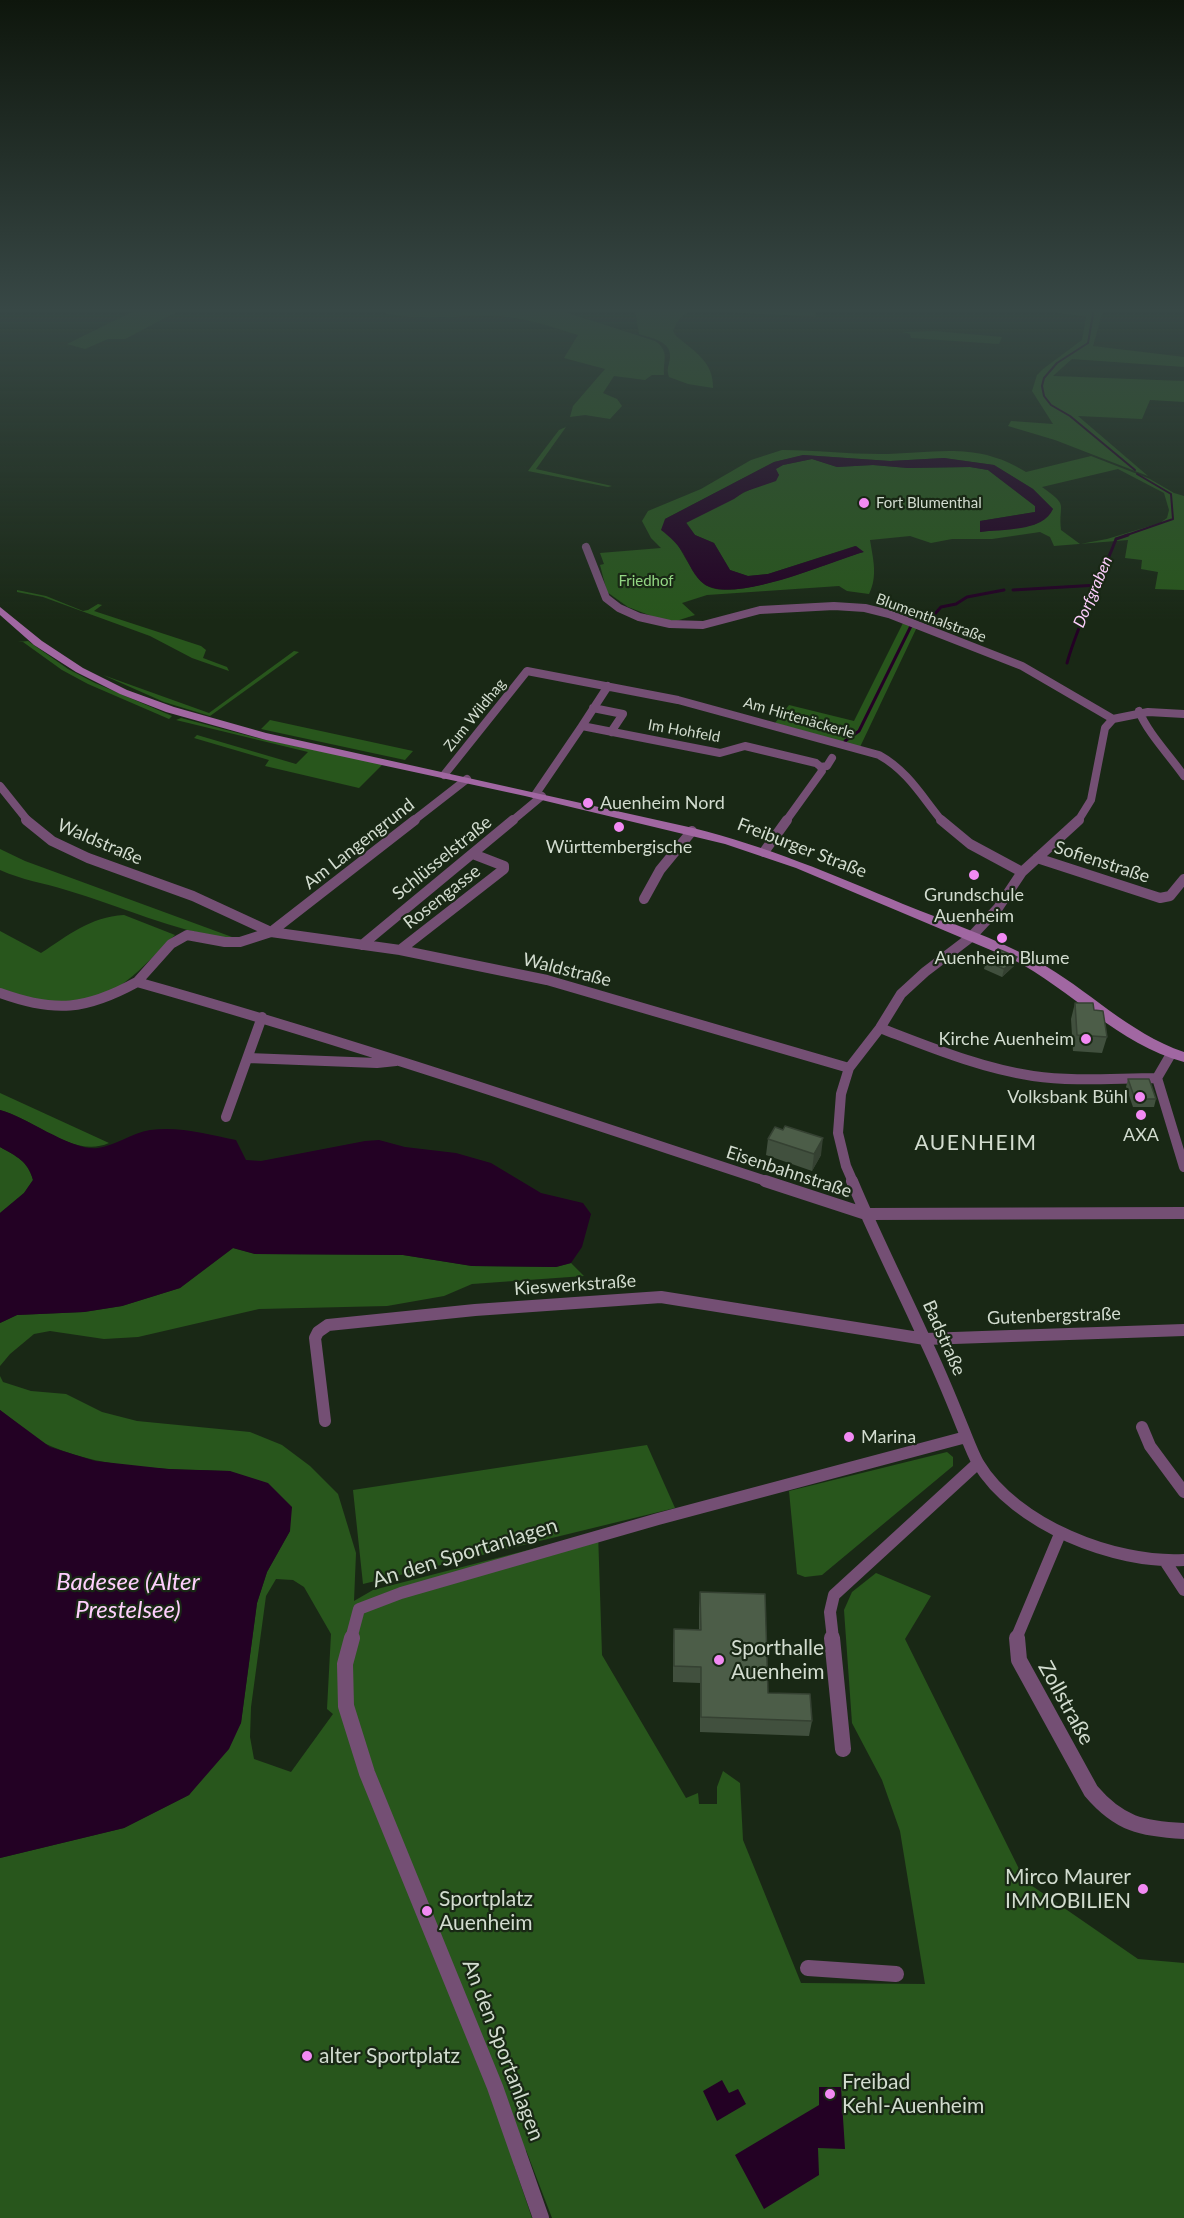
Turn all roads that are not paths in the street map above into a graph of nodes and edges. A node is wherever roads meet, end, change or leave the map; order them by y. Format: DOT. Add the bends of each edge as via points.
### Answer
graph roads {
  1 [pos="586,547"];
  2 [pos="0,610"];
  3 [pos="527,671"];
  4 [pos="608,686"];
  5 [pos="593,708"];
  6 [pos="1139,711"];
  7 [pos="1184,714"];
  8 [pos="1113,719"];
  9 [pos="582,726"];
  10 [pos="611,732"];
  11 [pos="832,758"];
  12 [pos="821,767"];
  13 [pos="444,775"];
  14 [pos="1184,776"];
  15 [pos="467,779"];
  16 [pos="0,786"];
  17 [pos="538,795"];
  18 [pos="692,831"];
  19 [pos="764,852"];
  20 [pos="473,854"];
  21 [pos="1037,858"];
  22 [pos="1022,872"];
  23 [pos="1184,879"];
  24 [pos="644,899"];
  25 [pos="271,932"];
  26 [pos="971,937"];
  27 [pos="362,945"];
  28 [pos="400,950"];
  29 [pos="137,982"];
  30 [pos="0,993"];
  31 [pos="262,1017"];
  32 [pos="880,1028"];
  33 [pos="1177,1056"];
  34 [pos="248,1058"];
  35 [pos="399,1060"];
  36 [pos="849,1068"];
  37 [pos="1156,1078"];
  38 [pos="226,1117"];
  39 [pos="1184,1167"];
  40 [pos="1184,1213"];
  41 [pos="866,1214"];
  42 [pos="1184,1330"];
  43 [pos="925,1339"];
  44 [pos="325,1421"];
  45 [pos="1142,1427"];
  46 [pos="966,1437"];
  47 [pos="978,1463"];
  48 [pos="1184,1492"];
  49 [pos="1060,1534"];
  50 [pos="1184,1560"];
  51 [pos="1165,1561"];
  52 [pos="1184,1590"];
  53 [pos="843,1749"];
  54 [pos="1184,1831"];
  55 [pos="808,1968"];
  56 [pos="896,1974"];
  57 [pos="541,2218"];
  1 -- 8 [label="street, Blumenthalstraße" via="606,598 639,617 703,625 760,610 865,608 1022,666"];
  2 -- 13 [label="street, Freiburger Straße" via="69,666 151,704 248,733"];
  3 -- 4 [label="street, Am Hirtenäckerle"];
  3 -- 13 [label="street, Zum Wildhag"];
  4 -- 5 [label="street"];
  4 -- 22 [label="street, Am Hirtenäckerle" via="718,710 892,761 915,782 942,821 959,837"];
  5 -- 9 [label="street"];
  5 -- 10 [label="street, Im Hohfeld" via="623,714"];
  6 -- 7 [label="street"];
  6 -- 8 [label="street"];
  6 -- 14 [label="street" via="1144,725"];
  8 -- 21 [label="street, Badstraße" via="1105,728 1091,800 1079,820"];
  9 -- 10 [label="street, Im Hohfeld"];
  9 -- 17 [label="street"];
  10 -- 12 [label="street, Im Hohfeld" via="720,753 745,746"];
  11 -- 12 [label="street"];
  12 -- 19 [label="street" via="811,788"];
  13 -- 15 [label="street, Freiburger Straße"];
  15 -- 17 [label="street, Freiburger Straße"];
  15 -- 25 [label="street, Am Langengrund"];
  16 -- 25 [label="street, Waldstraße" via="24,818 52,841 193,896"];
  17 -- 18 [label="street, Freiburger Straße"];
  17 -- 20 [label="street, Schlüsselstraße"];
  18 -- 19 [label="street, Freiburger Straße"];
  18 -- 24 [label="street" via="660,870"];
  19 -- 26 [label="street, Freiburger Straße"];
  20 -- 27 [label="street, Schlüsselstraße"];
  20 -- 28 [label="street, Rosengasse" via="504,869"];
  21 -- 22 [label="street, Badstraße"];
  21 -- 23 [label="street, Sofienstraße" via="1160,898 1170,896"];
  22 -- 26 [label="street, Badstraße" via="998,908"];
  25 -- 27 [label="street, Waldstraße"];
  25 -- 29 [label="street, Waldstraße" via="240,942 187,935 165,950"];
  26 -- 32 [label="street, Badstraße" via="901,994"];
  26 -- 33 [label="street, Freiburger Straße" via="1033,964 1148,1045"];
  27 -- 28 [label="street, Waldstraße"];
  28 -- 36 [label="street, Waldstraße" via="562,984"];
  29 -- 30 [label="street" via="106,999 78,1007 35,1004"];
  29 -- 31 [label="street, Eisenbahnstraße"];
  31 -- 34 [label="street"];
  31 -- 35 [label="street, Eisenbahnstraße"];
  32 -- 36 [label="street, Badstraße"];
  32 -- 37 [label="street" via="955,1056 1033,1076"];
  33 -- 37 [label="street"];
  34 -- 35 [label="street, Eisenbahnstraße" via="377,1063"];
  34 -- 38 [label="street"];
  35 -- 41 [label="street, Eisenbahnstraße"];
  36 -- 41 [label="street, Badstraße" via="838,1132 846,1166"];
  37 -- 39 [label="street"];
  40 -- 41 [label="street, Eisenbahnstraße"];
  41 -- 43 [label="street, Badstraße"];
  42 -- 43 [label="street, Gutenbergstraße"];
  43 -- 44 [label="street, Kieswerkstraße" via="662,1297 328,1325 315,1338"];
  43 -- 46 [label="street, Badstraße"];
  45 -- 48 [label="street" via="1150,1446"];
  46 -- 47 [label="street, Badstraße"];
  46 -- 57 [label="street, An den Sportanlagen" via="646,1522 401,1593 359,1609 345,1664 346,1706 367,1773 491,2076"];
  47 -- 49 [label="street, Badstraße" via="1021,1510"];
  47 -- 53 [label="street" via="834,1595 830,1612"];
  49 -- 51 [label="street, Badstraße"];
  49 -- 54 [label="street, Zollstraße" via="1016,1640 1019,1660 1103,1807 1132,1826"];
  50 -- 51 [label="street, Badstraße"];
  51 -- 52 [label="street"];
  55 -- 56 [label="street"];
}
